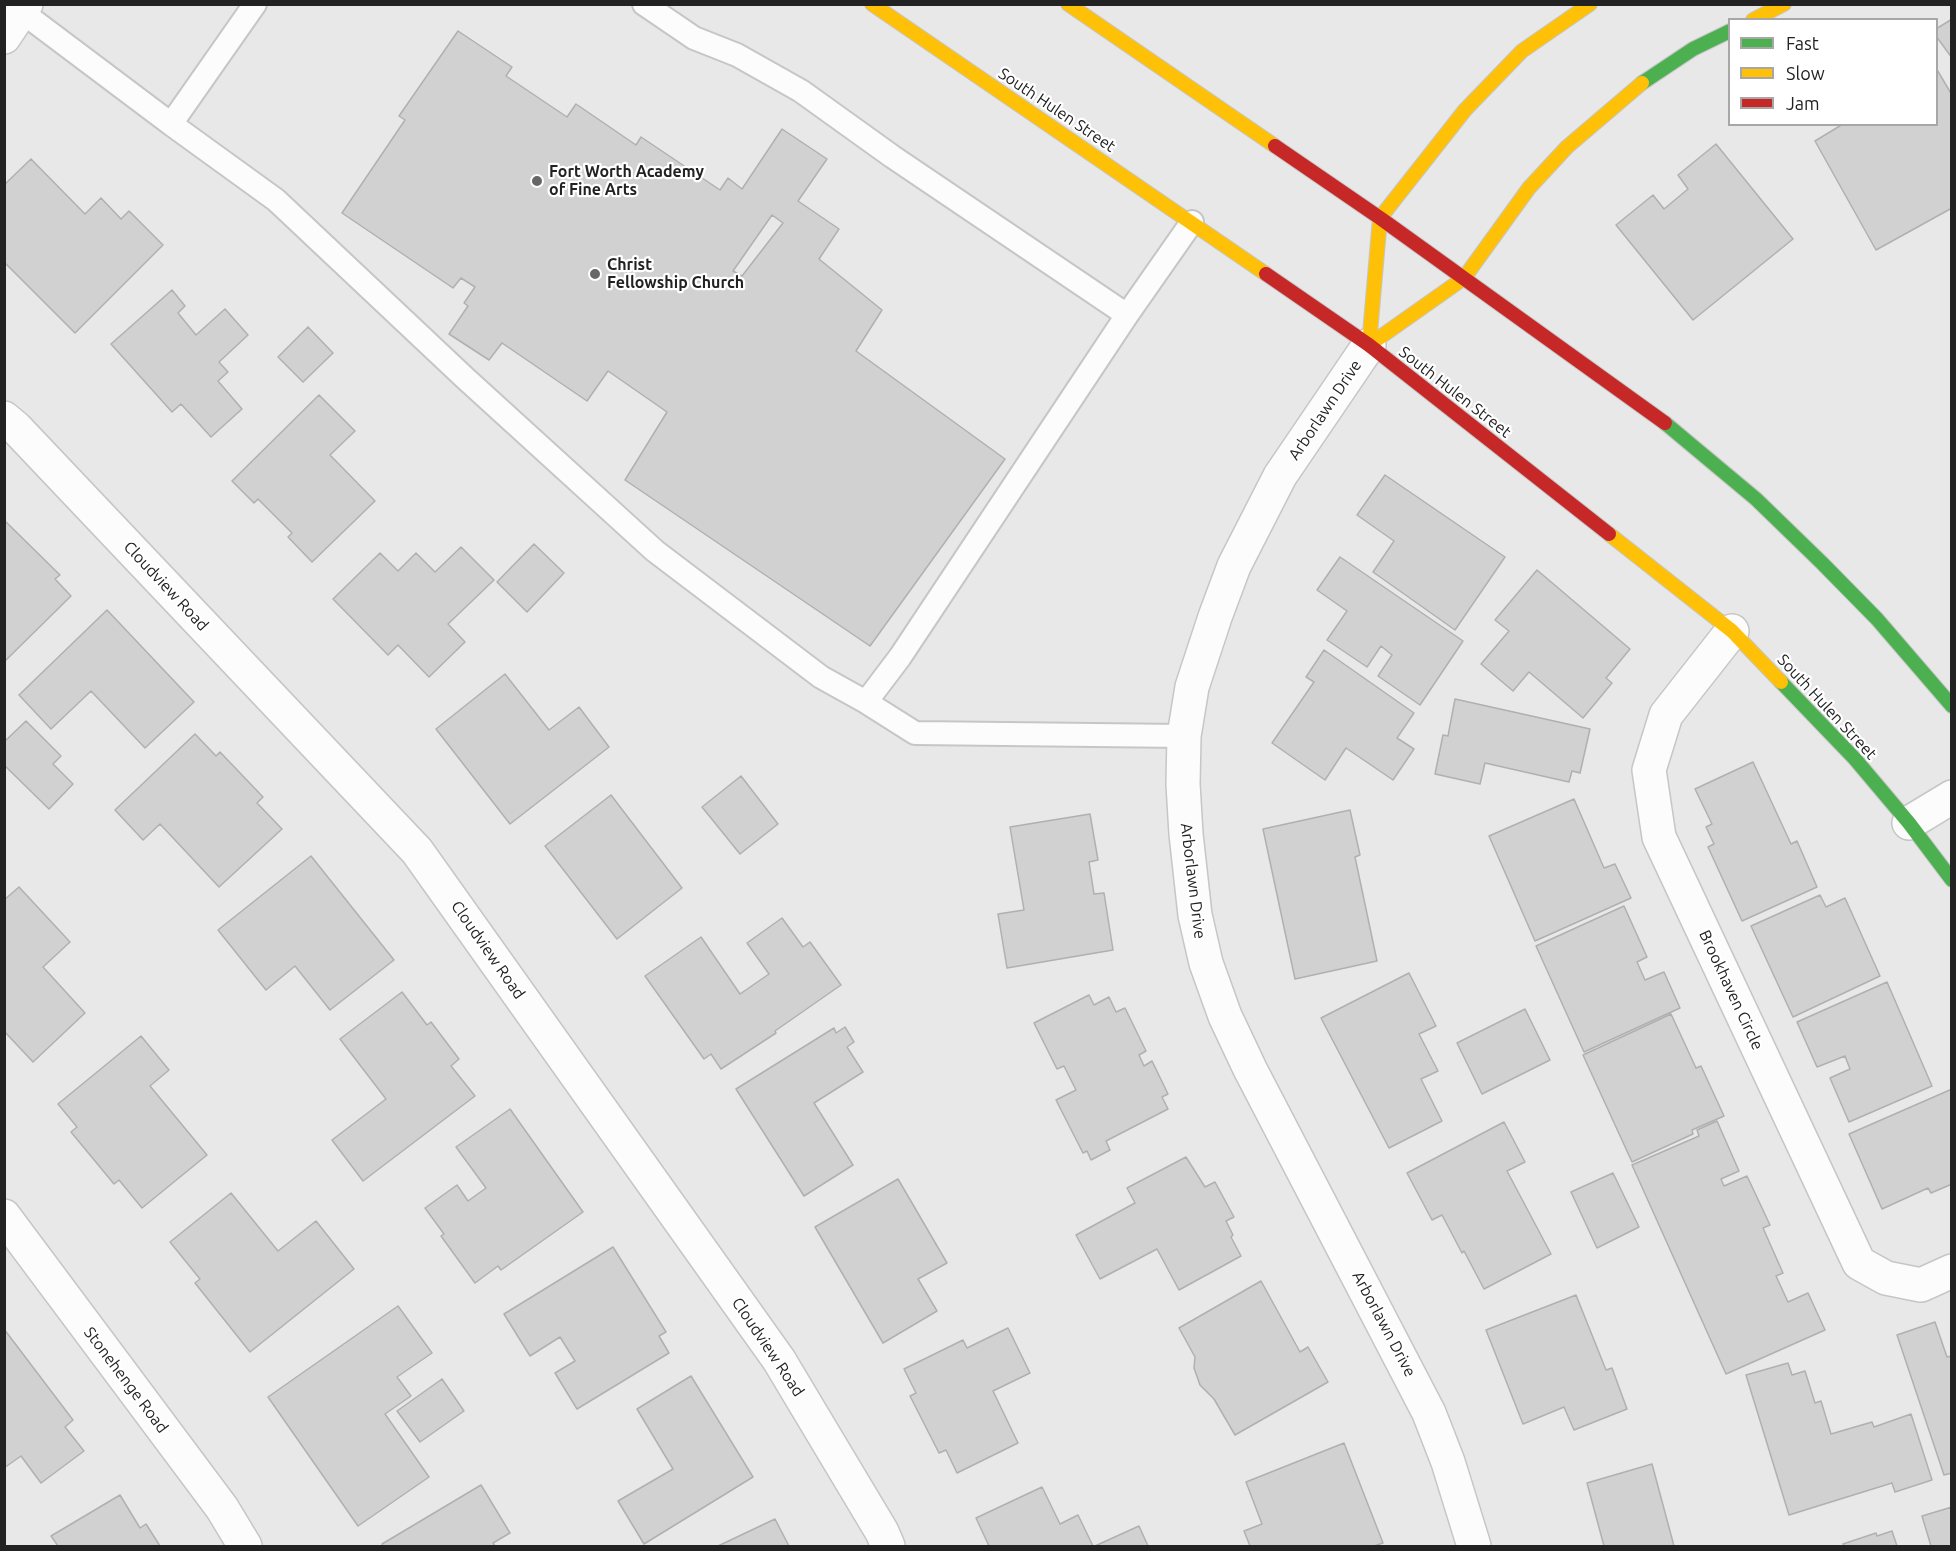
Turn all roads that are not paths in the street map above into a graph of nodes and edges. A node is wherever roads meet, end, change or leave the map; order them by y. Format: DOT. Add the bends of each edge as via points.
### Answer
graph roads {
  1 [pos="255,4"];
  2 [pos="644,4"];
  3 [pos="872,4"];
  4 [pos="1068,4"];
  5 [pos="1590,4"];
  6 [pos="1784,4"];
  7 [pos="17,18"];
  8 [pos="1757,18"];
  9 [pos="1728,32"];
  10 [pos="171,124"];
  11 [pos="1380,218"];
  12 [pos="1192,222"];
  13 [pos="1464,278"];
  14 [pos="1127,315"];
  15 [pos="1369,345"];
  16 [pos="4,418"];
  17 [pos="1732,631"];
  18 [pos="867,702"];
  19 [pos="1952,706"];
  20 [pos="1184,736"];
  21 [pos="1952,797"];
  22 [pos="1909,824"];
  23 [pos="1952,880"];
  24 [pos="4,1216"];
  25 [pos="1952,1271"];
  26 [pos="245,1546"];
  27 [pos="888,1546"];
  28 [pos="1474,1546"];
  1 -- 10 [label="lane"];
  2 -- 14 [label="lane" via="694,38 737,55 801,91"];
  3 -- 12 [label="main road, South Hulen Street"];
  4 -- 11 [label="main road"];
  5 -- 11 [label="main road" via="1522,51 1465,110"];
  6 -- 8 [label="main road"];
  7 -- 10 [label="lane"];
  9 -- 13 [label="main road, Arborlawn Drive" via="1654,73 1567,147 1529,188"];
  10 -- 18 [label="lane" via="276,200 655,551 821,677"];
  11 -- 13 [label="main road"];
  11 -- 15 [label="main road, Arborlawn Drive"];
  12 -- 14 [label="lane"];
  12 -- 15 [label="main road, South Hulen Street"];
  13 -- 15 [label="main road, Arborlawn Drive"];
  13 -- 19 [label="main road" via="1674,429 1756,499 1877,619"];
  14 -- 18 [label="lane"];
  15 -- 17 [label="main road, South Hulen Street"];
  15 -- 20 [label="street, Arborlawn Drive" via="1280,476 1234,566 1192,687"];
  16 -- 27 [label="street, Cloudview Road" via="417,851 779,1360"];
  17 -- 22 [label="main road, South Hulen Street" via="1855,759"];
  17 -- 25 [label="street, Brookhaven Circle" via="1666,715 1649,770 1659,837 1859,1263 1886,1278 1921,1285"];
  18 -- 20 [label="lane" via="915,733"];
  20 -- 28 [label="street, Arborlawn Drive" via="1186,834 1195,915 1206,963 1250,1069 1430,1413"];
  21 -- 22 [label="street"];
  22 -- 23 [label="main road, South Hulen Street"];
  24 -- 26 [label="street, Stonehenge Road" via="222,1508"];
}
